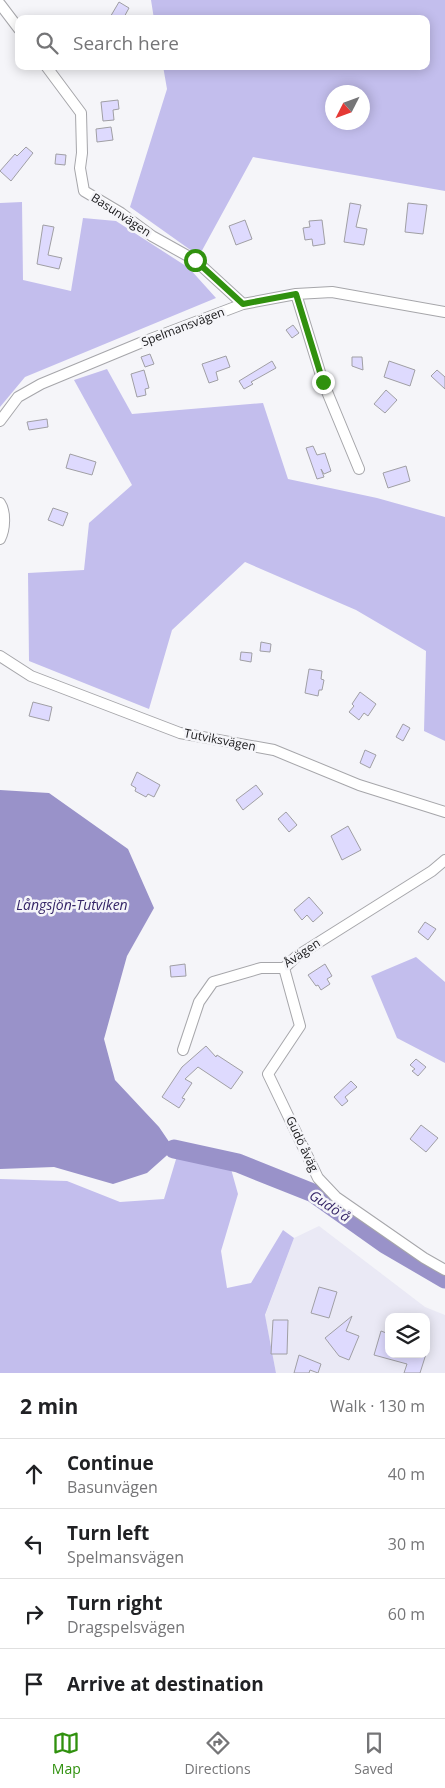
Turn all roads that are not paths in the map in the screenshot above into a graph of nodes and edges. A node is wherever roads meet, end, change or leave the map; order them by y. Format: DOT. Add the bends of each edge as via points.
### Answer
graph roads {
  1 [pos="0,4"];
  2 [pos="15,24"];
  3 [pos="49,70"];
  4 [pos="296,294"];
  5 [pos="243,304"];
  6 [pos="445,312"];
  7 [pos="0,421"];
  8 [pos="359,469"];
  9 [pos="0,503"];
  10 [pos="0,539"];
  11 [pos="0,656"];
  12 [pos="445,812"];
  13 [pos="445,860"];
  14 [pos="284,968"];
  15 [pos="183,1050"];
  16 [pos="445,1270"];
  1 -- 2 [label="street"];
  3 -- 5 [label="street, Basunvägen" via="81,113 80,168 84,192 195,260"];
  4 -- 5 [label="street, Spelmansvägen"];
  4 -- 6 [label="street, Spelmansvägen" via="332,292"];
  4 -- 8 [label="street" via="323,382"];
  5 -- 7 [label="street, Spelmansvägen" via="41,384 18,397"];
  9 -- 10 [label="street" via="4,532"];
  11 -- 12 [label="street, Tutviksvägen" via="31,676 180,733 274,750 359,785"];
  13 -- 14 [label="street, Åvägen" via="297,956"];
  14 -- 15 [label="street, Åvägen" via="261,968 213,982 199,1002"];
  14 -- 16 [label="street, Gudö åväg" via="300,1026 268,1074 318,1178 336,1197"];
}
